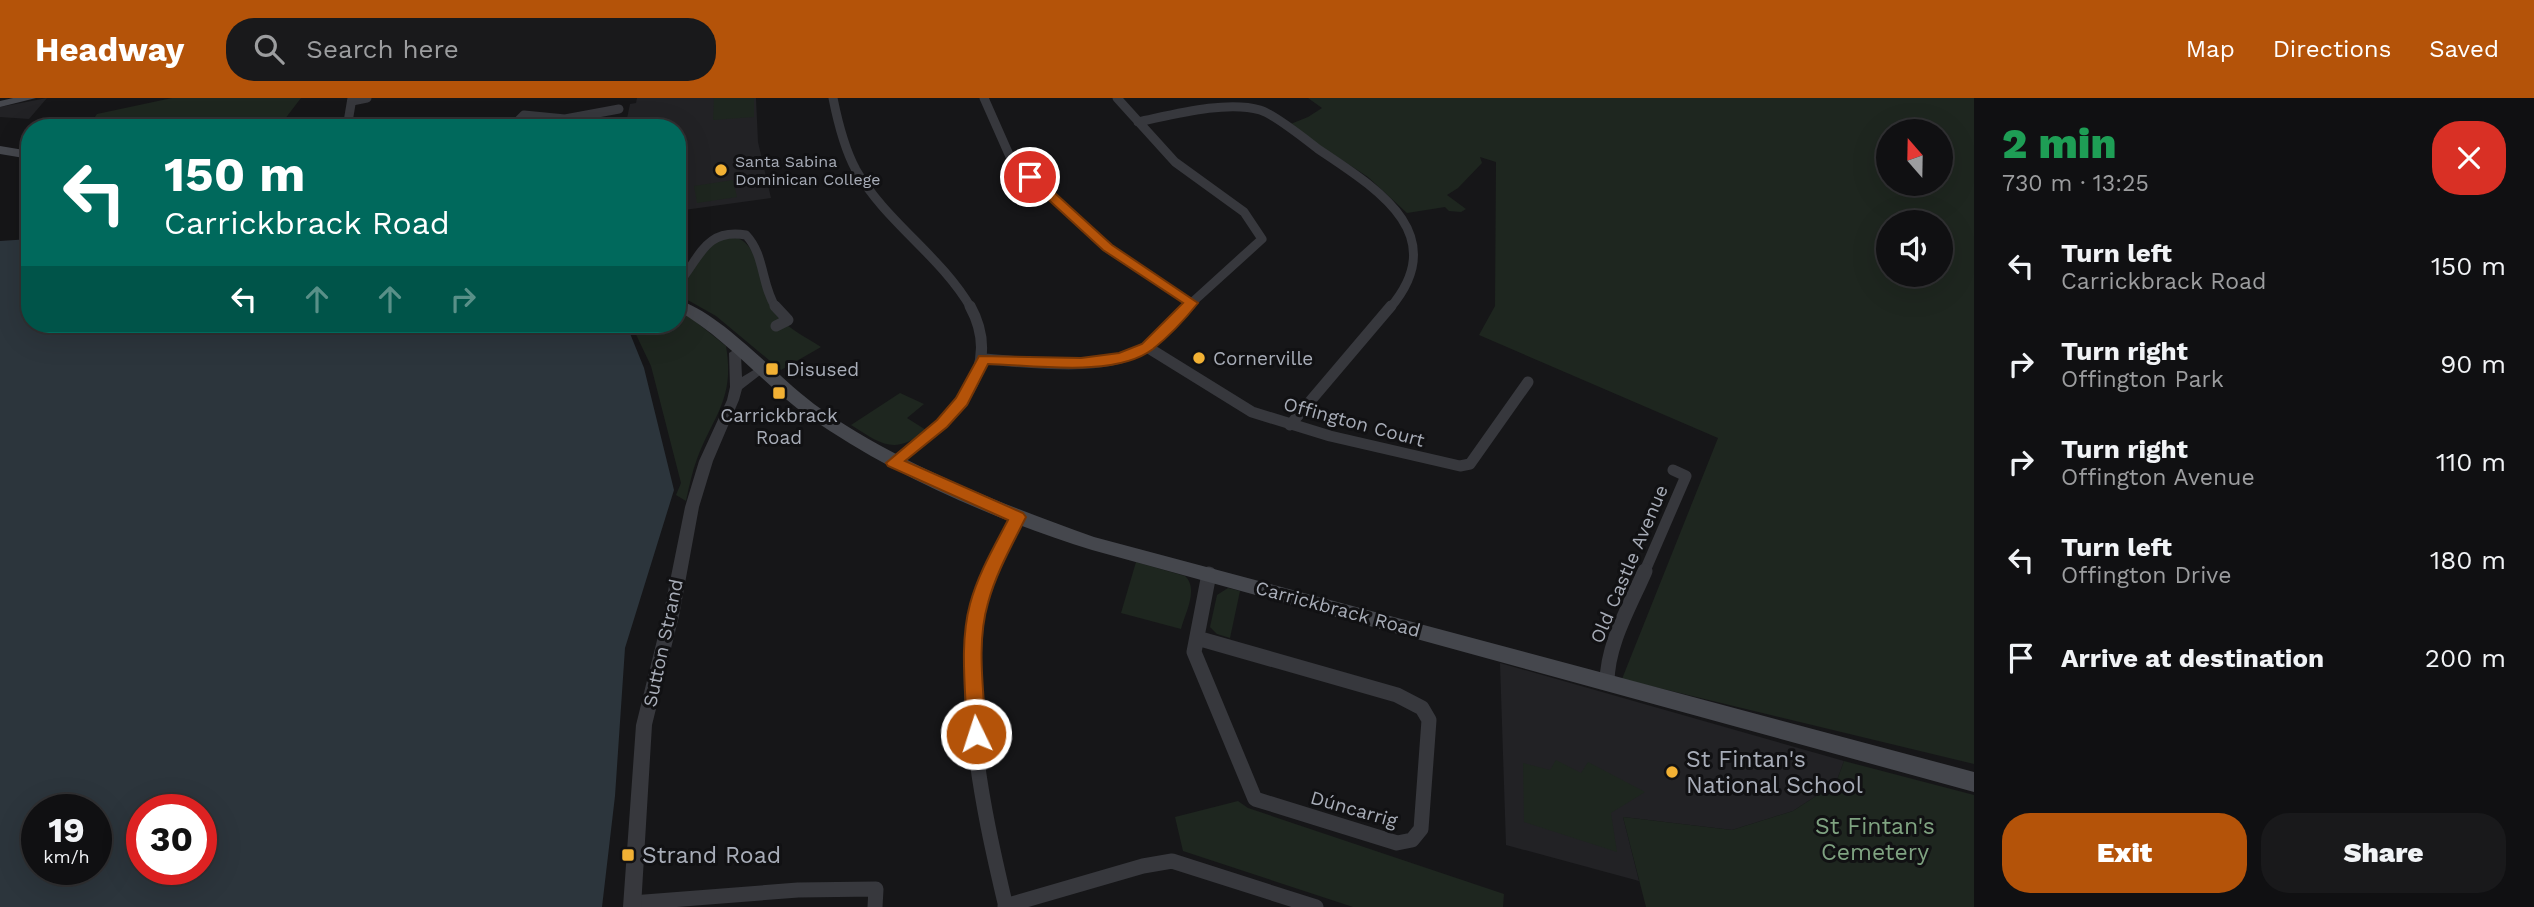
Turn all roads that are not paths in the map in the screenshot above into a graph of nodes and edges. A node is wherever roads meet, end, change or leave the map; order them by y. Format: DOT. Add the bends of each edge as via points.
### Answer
graph roads {
  1 [pos="30,98"];
  2 [pos="367,98"];
  3 [pos="833,98"];
  4 [pos="984,98"];
  5 [pos="1117,98"];
  6 [pos="352,99"];
  7 [pos="0,104"];
  8 [pos="619,109"];
  9 [pos="349,119"];
  10 [pos="520,119"];
  11 [pos="565,119"];
  12 [pos="565,119"];
  13 [pos="1138,122"];
  14 [pos="0,150"];
  15 [pos="21,154"];
  16 [pos="686,273"];
  17 [pos="1191,303"];
  18 [pos="686,310"];
  19 [pos="776,326"];
  20 [pos="1147,347"];
  21 [pos="741,349"];
  22 [pos="984,359"];
  23 [pos="762,369"];
  24 [pos="1528,382"];
  25 [pos="736,387"];
  26 [pos="1290,425"];
  27 [pos="894,463"];
  28 [pos="1673,470"];
  29 [pos="1017,517"];
  30 [pos="1209,574"];
  31 [pos="1197,638"];
  32 [pos="1608,683"];
  33 [pos="1974,782"];
  34 [pos="632,905"];
  35 [pos="1005,906"];
  36 [pos="875,907"];
  37 [pos="1316,907"];
  1 -- 7 [label="main road"];
  2 -- 6 [label="street"];
  3 -- 22 [label="street" via="854,166 961,293 977,320"];
  4 -- 17 [label="street" via="1011,159 1107,248"];
  5 -- 13 [label="street"];
  6 -- 9 [label="street"];
  8 -- 12 [label="street"];
  10 -- 11 [label="street" via="524,115"];
  13 -- 17 [label="street" via="1164,152 1243,211 1262,239"];
  13 -- 26 [label="street" via="1217,107 1261,110 1360,177 1399,211 1413,238 1415,265 1395,302"];
  14 -- 15 [label="main road"];
  16 -- 19 [label="street" via="711,239 728,234 746,236 757,248 773,304 788,320"];
  17 -- 20 [label="street"];
  18 -- 21 [label="main road, Carrickbrack Road"];
  20 -- 22 [label="street" via="1122,357 1081,363"];
  20 -- 26 [label="street, Offington Court" via="1252,412"];
  21 -- 23 [label="main road, Carrickbrack Road"];
  21 -- 25 [label="street, Sutton Strand" via="735,353"];
  22 -- 27 [label="street" via="961,401 942,423"];
  23 -- 25 [label="street"];
  23 -- 27 [label="main road, Carrickbrack Road" via="813,411"];
  24 -- 26 [label="street, Offington Court" via="1470,464 1460,466"];
  25 -- 34 [label="street, Sutton Strand" via="692,507 644,725"];
  27 -- 29 [label="main road, Carrickbrack Road"];
  28 -- 32 [label="street, Old Castle Avenue" via="1686,476 1617,635 1607,668"];
  29 -- 30 [label="main road, Carrickbrack Road" via="1092,543"];
  29 -- 35 [label="street" via="979,604 973,642 981,786"];
  30 -- 31 [label="street, Dúncarrig"];
  30 -- 32 [label="main road, Carrickbrack Road"];
  31 -- 31 [label="street, Dúncarrig" via="1194,652 1255,799 1397,843 1412,840 1421,829 1429,720 1422,708 1397,695"];
  32 -- 33 [label="main road, Carrickbrack Road"];
  34 -- 36 [label="street" via="798,890 876,890"];
  35 -- 37 [label="street" via="1172,861"];
}
